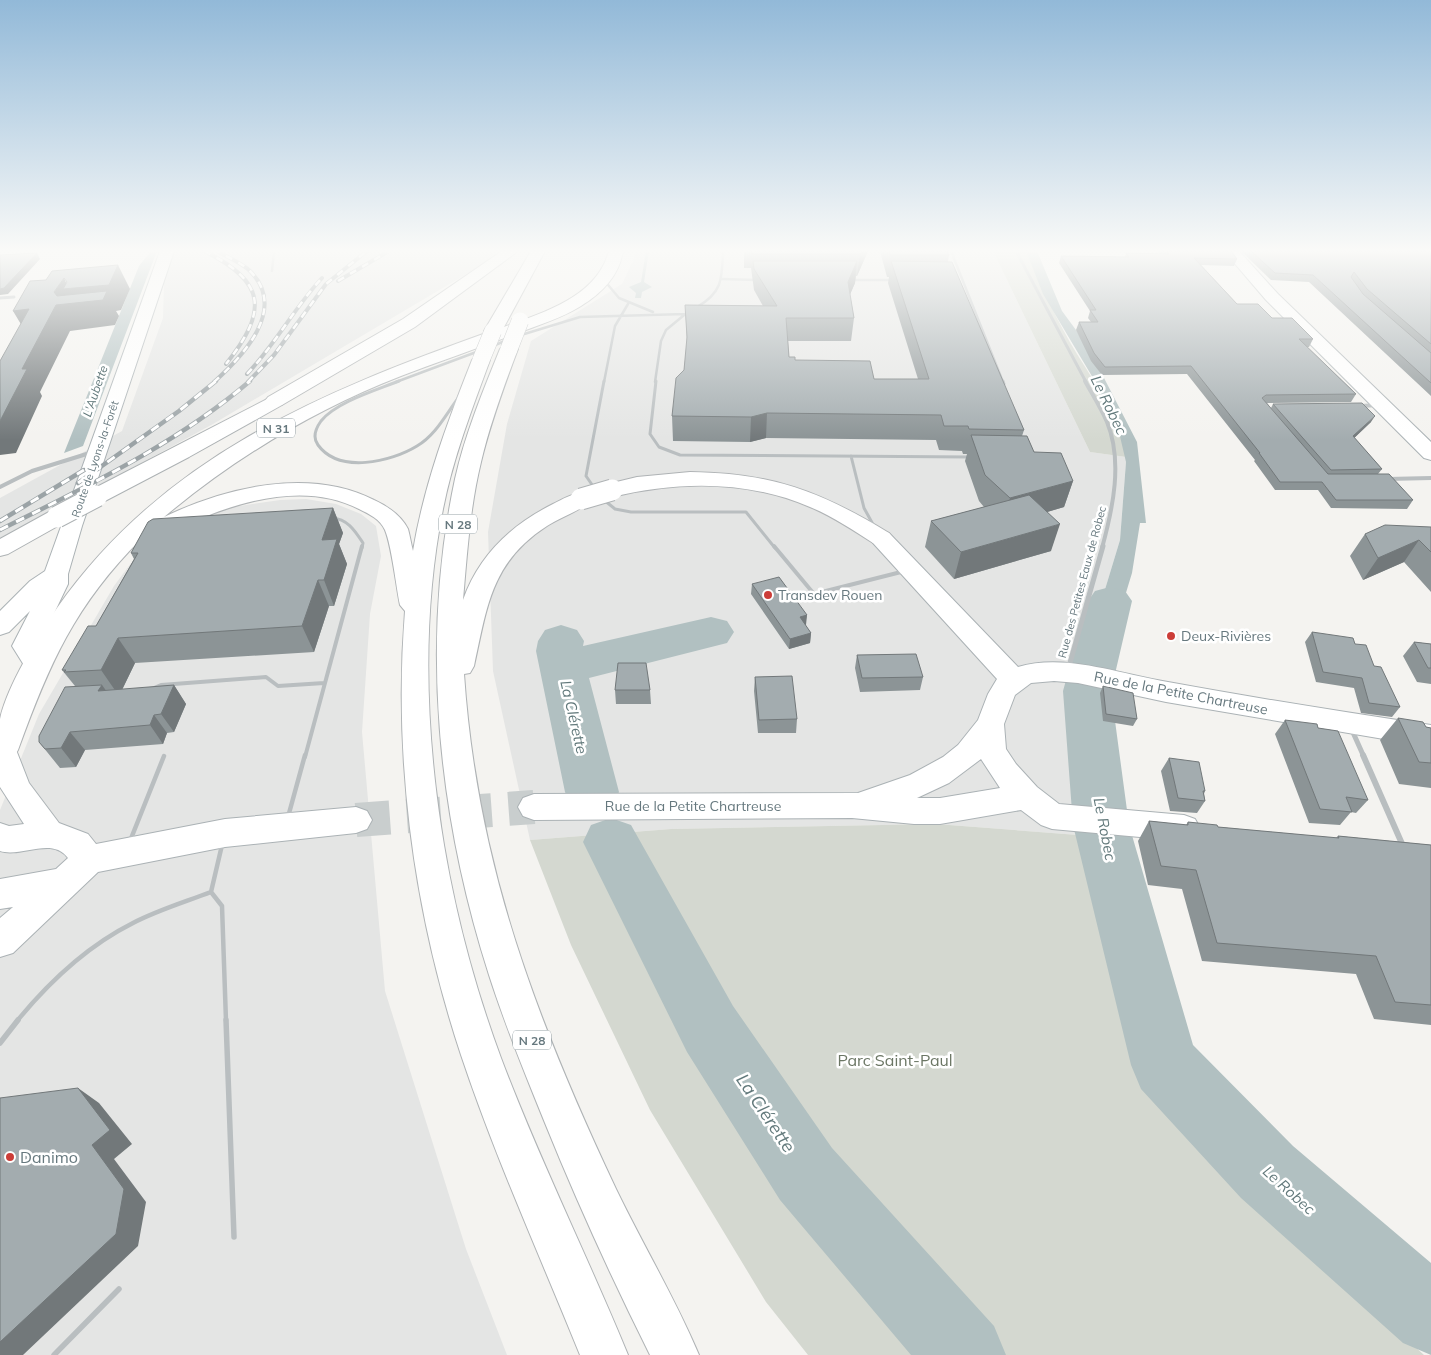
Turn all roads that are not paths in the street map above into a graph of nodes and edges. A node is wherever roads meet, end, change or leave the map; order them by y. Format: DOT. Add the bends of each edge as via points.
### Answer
graph roads {
  1 [pos="145,314"];
  2 [pos="422,314"];
  3 [pos="502,314"];
  4 [pos="524,314"];
  5 [pos="551,314"];
  6 [pos="634,314"];
  7 [pos="685,314"];
  8 [pos="977,314"];
  9 [pos="1050,314"];
  10 [pos="1289,314"];
  11 [pos="621,315"];
  12 [pos="1006,388"];
  13 [pos="460,395"];
  14 [pos="1352,406"];
  15 [pos="1382,406"];
  16 [pos="98,451"];
  17 [pos="1431,454"];
  18 [pos="851,456"];
  19 [pos="976,457"];
  20 [pos="1431,478"];
  21 [pos="1383,479"];
  22 [pos="0,487"];
  23 [pos="328,518"];
  24 [pos="881,538"];
  25 [pos="118,547"];
  26 [pos="0,549"];
  27 [pos="912,570"];
  28 [pos="56,574"];
  29 [pos="416,619"];
  30 [pos="0,626"];
  31 [pos="37,663"];
  32 [pos="1084,675"];
  33 [pos="1014,680"];
  34 [pos="324,683"];
  35 [pos="152,689"];
  36 [pos="450,706"];
  37 [pos="990,724"];
  38 [pos="1349,724"];
  39 [pos="1431,736"];
  40 [pos="1,753"];
  41 [pos="164,756"];
  42 [pos="1026,796"];
  43 [pos="852,806"];
  44 [pos="534,807"];
  45 [pos="356,820"];
  46 [pos="286,826"];
  47 [pos="1209,830"];
  48 [pos="48,833"];
  49 [pos="225,833"];
  50 [pos="0,837"];
  51 [pos="1402,846"];
  52 [pos="126,853"];
  53 [pos="77,871"];
  54 [pos="211,892"];
  55 [pos="0,894"];
  56 [pos="0,941"];
  57 [pos="0,1043"];
  58 [pos="234,1237"];
  59 [pos="120,1289"];
  60 [pos="54,1355"];
  61 [pos="604,1355"];
  62 [pos="675,1355"];
  1 -- 16 [label="main road, Route de Lyons-la-Forêt"];
  2 -- 26 [label="main road, N 31, bridge" via="182,452"];
  3 -- 29 [label="main road, N 28, bridge" via="473,375 438,482"];
  4 -- 36 [label="main road, N 28, bridge" via="479,433 466,478 449,642"];
  5 -- 25 [label="main road, N 31" via="369,382 281,424 210,469"];
  6 -- 11 [label="lane"];
  7 -- 18 [label="lane" via="666,330 661,341 649,428 649,437 654,445 680,455"];
  8 -- 12 [label="lane"];
  9 -- 32 [label="street, Rue des Petites Eaux de Robec" via="1108,422 1116,470"];
  10 -- 15 [label="main road"];
  11 -- 13 [label="lane" via="596,315 559,322 418,373 337,409 323,419 316,430 315,441 320,450 340,460 353,462 386,459 405,453 428,439"];
  11 -- 27 [label="lane" via="615,326 586,476 605,501 615,509 632,512 746,512 814,594"];
  14 -- 15 [label="street"];
  15 -- 17 [label="main road"];
  16 -- 22 [label="street" via="32,470"];
  16 -- 28 [label="main road, Route de Lyons-la-Forêt"];
  18 -- 19 [label="lane"];
  18 -- 24 [label="lane" via="864,508"];
  20 -- 21 [label="street"];
  23 -- 34 [label="lane" via="338,518 352,527 363,543"];
  24 -- 27 [label="main road"];
  24 -- 36 [label="main road, bridge" via="817,502 745,482 668,479 581,499 526,529 492,566 477,597"];
  25 -- 29 [label="main road" via="194,511 255,493 294,490 339,493 383,513 396,529"];
  25 -- 31 [label="main road, N 31" via="86,586"];
  27 -- 33 [label="main road"];
  28 -- 30 [label="main road"];
  28 -- 31 [label="main road, Route de Lyons-la-Forêt" via="56,584 26,646"];
  29 -- 61 [label="main road, N 28" via="416,742 435,890 475,1039 520,1158"];
  31 -- 40 [label="main road, N 31"];
  32 -- 33 [label="main road, Rue de la Petite Chartreuse" via="1028,674"];
  32 -- 38 [label="main road, Rue de la Petite Chartreuse"];
  33 -- 37 [label="main road, Rue de la Petite Chartreuse" via="1000,695"];
  34 -- 35 [label="lane" via="278,686 266,677 161,685"];
  34 -- 46 [label="lane"];
  36 -- 62 [label="main road, N 28" via="475,863 501,957 588,1176 633,1275"];
  37 -- 42 [label="main road, Rue de la Petite Chartreuse" via="991,750 1005,773"];
  37 -- 43 [label="main road, Rue de la Petite Chartreuse" via="966,756 940,774 904,792"];
  38 -- 39 [label="main road, Rue de la Petite Chartreuse"];
  38 -- 51 [label="street"];
  40 -- 48 [label="main road" via="21,797"];
  41 -- 52 [label="lane"];
  42 -- 43 [label="main road, Rue de la Petite Chartreuse" via="940,811"];
  42 -- 47 [label="main road, Rue de la Petite Chartreuse" via="1052,816"];
  43 -- 44 [label="main road, Rue de la Petite Chartreuse"];
  45 -- 46 [label="main road"];
  46 -- 49 [label="main road"];
  48 -- 50 [label="main road" via="9,840"];
  48 -- 53 [label="main road" via="77,844"];
  49 -- 52 [label="main road"];
  49 -- 54 [label="lane"];
  52 -- 53 [label="main road"];
  53 -- 55 [label="main road"];
  53 -- 56 [label="main road"];
  54 -- 57 [label="lane" via="132,924 94,949 20,1014"];
  54 -- 58 [label="lane" via="222,906"];
  59 -- 60 [label="lane"];
}
